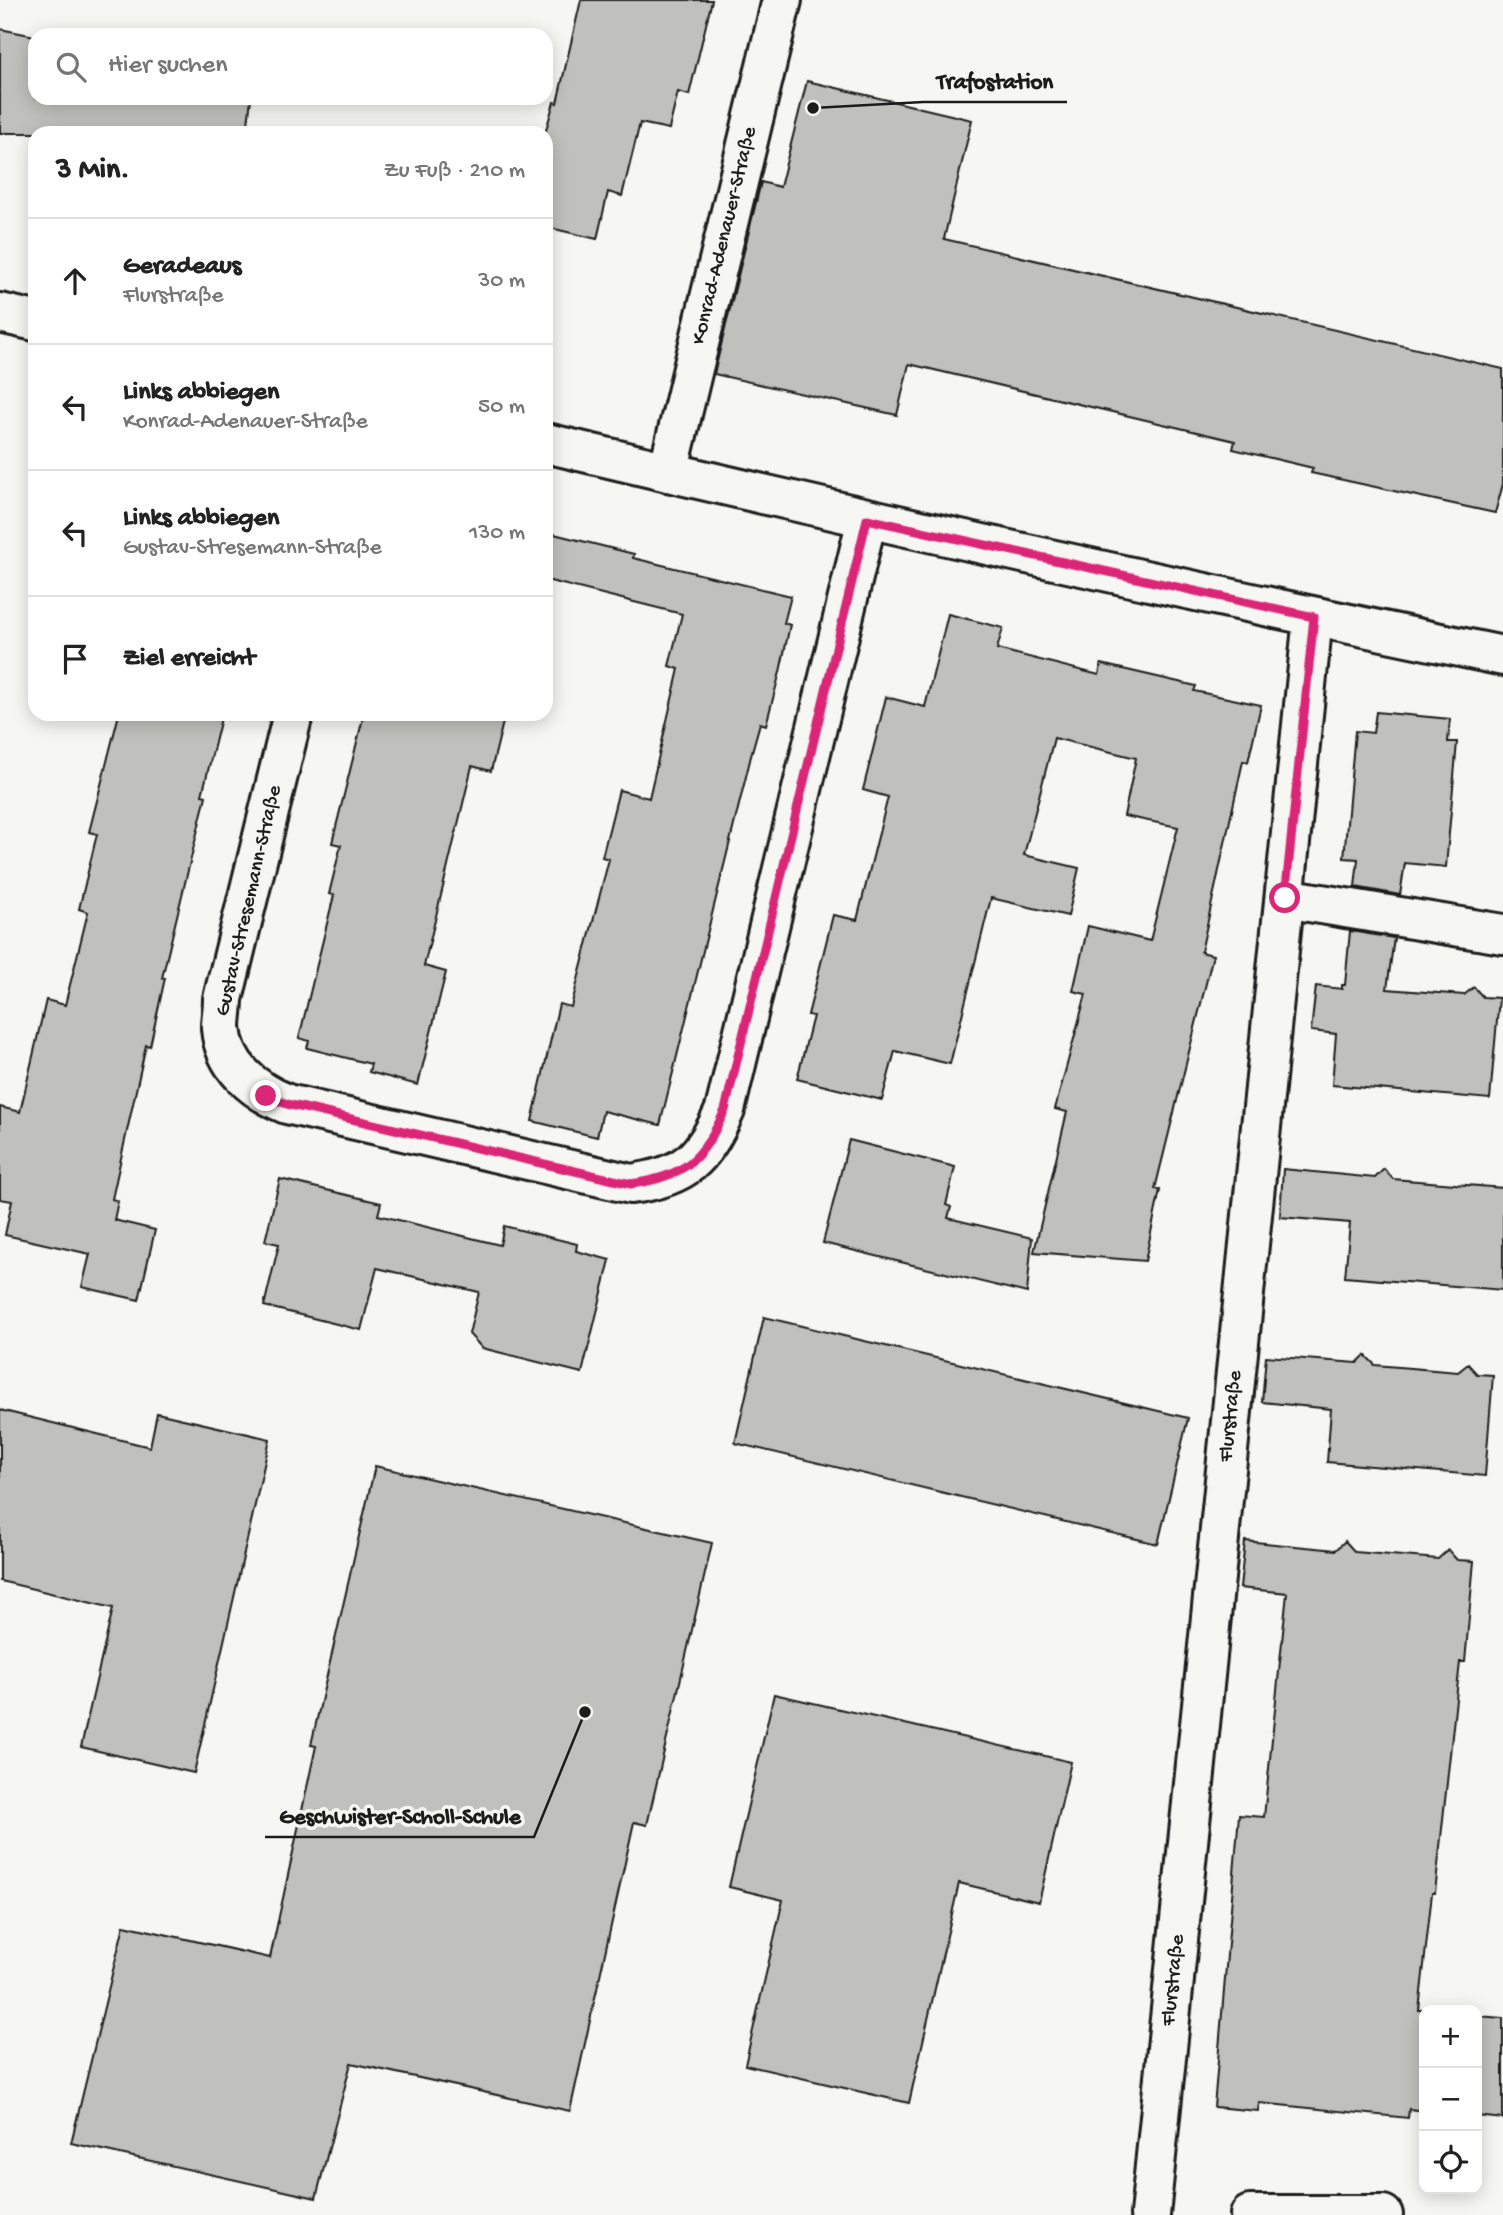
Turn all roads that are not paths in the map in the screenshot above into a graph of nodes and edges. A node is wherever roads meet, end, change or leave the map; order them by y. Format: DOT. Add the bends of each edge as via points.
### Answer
graph roads {
  1 [pos="782,0"];
  2 [pos="0,313"];
  3 [pos="28,319"];
  4 [pos="553,445"];
  5 [pos="668,472"];
  6 [pos="867,519"];
  7 [pos="1314,617"];
  8 [pos="1503,656"];
  9 [pos="291,721"];
  10 [pos="1285,898"];
  11 [pos="1503,934"];
  12 [pos="1150,2215"];
  13 [pos="1250,2215"];
  14 [pos="1383,2215"];
  1 -- 5 [label="street, Konrad-Adenauer-Straße"];
  2 -- 3 [label="street"];
  4 -- 5 [label="street"];
  5 -- 6 [label="street"];
  6 -- 7 [label="street"];
  6 -- 9 [label="street, Gustav-Stresemann-Straße" via="725,1110 712,1139 694,1161 655,1181 631,1184 287,1104 266,1096 234,1065 221,1029 223,999"];
  7 -- 8 [label="street"];
  7 -- 10 [label="street, Flurstraße"];
  10 -- 11 [label="street"];
  10 -- 12 [label="street, Flurstraße"];
  13 -- 14 [label="street"];
}
